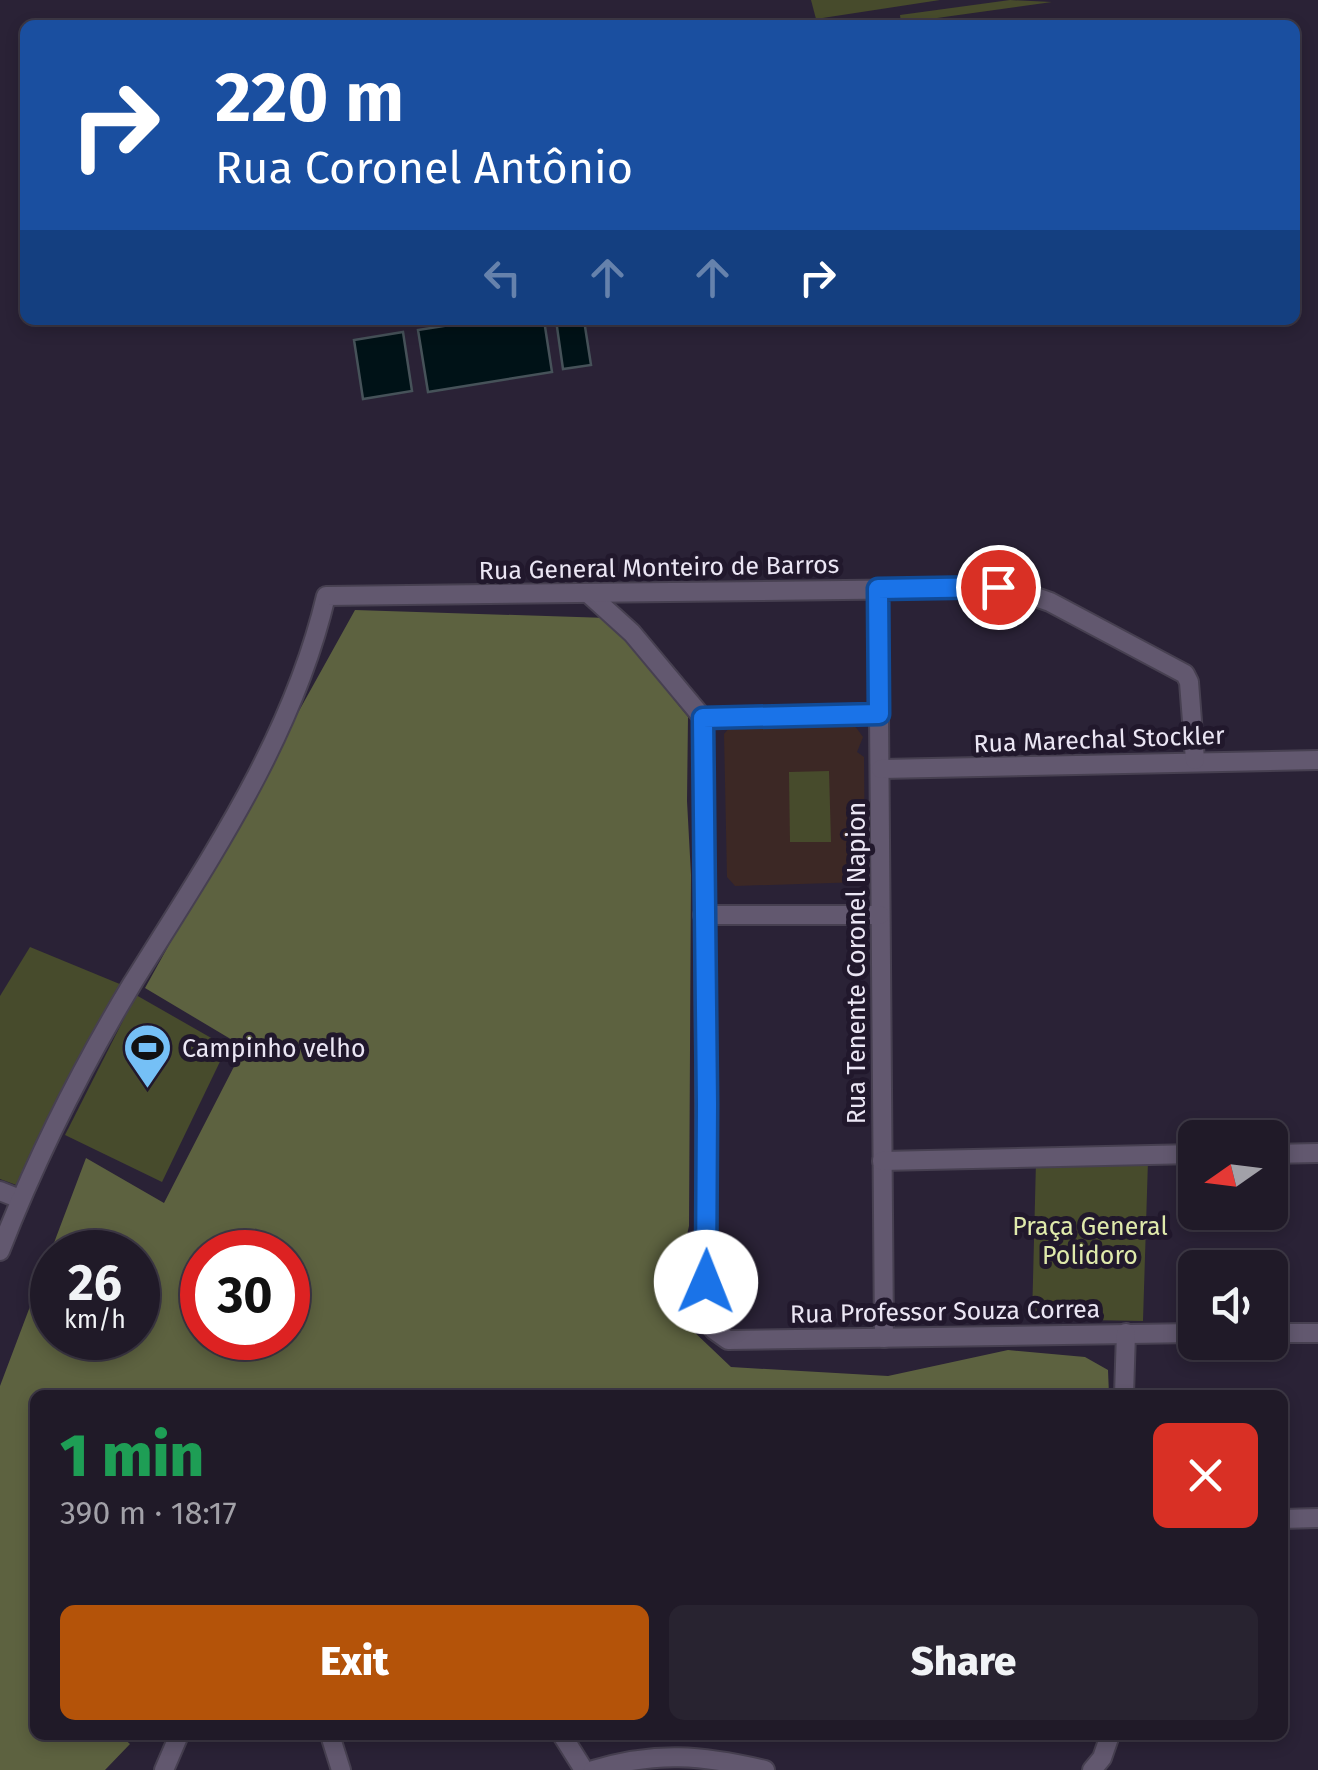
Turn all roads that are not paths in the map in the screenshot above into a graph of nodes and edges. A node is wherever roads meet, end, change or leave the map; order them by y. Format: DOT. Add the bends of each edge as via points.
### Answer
graph roads {
  1 [pos="878,589"];
  2 [pos="589,594"];
  3 [pos="879,714"];
  4 [pos="703,718"];
  5 [pos="1195,760"];
  6 [pos="1318,760"];
  7 [pos="881,769"];
  8 [pos="703,915"];
  9 [pos="880,915"];
  10 [pos="1318,1153"];
  11 [pos="1178,1154"];
  12 [pos="1288,1154"];
  13 [pos="882,1161"];
  14 [pos="0,1191"];
  15 [pos="20,1199"];
  16 [pos="0,1251"];
  17 [pos="1126,1333"];
  18 [pos="1178,1333"];
  19 [pos="1288,1333"];
  20 [pos="1318,1333"];
  21 [pos="884,1338"];
  22 [pos="1124,1390"];
  23 [pos="1318,1518"];
  24 [pos="1288,1519"];
  25 [pos="176,1740"];
  26 [pos="332,1740"];
  27 [pos="565,1740"];
  28 [pos="1108,1740"];
  29 [pos="164,1770"];
  30 [pos="341,1770"];
  31 [pos="584,1770"];
  32 [pos="593,1770"];
  33 [pos="765,1770"];
  34 [pos="1092,1770"];
  1 -- 2 [label="street, Rua General Monteiro de Barros"];
  1 -- 3 [label="street, Rua Tenente Coronel Napion"];
  1 -- 5 [label="street, Rua General Monteiro de Barros" via="1010,588 1177,667 1188,682"];
  2 -- 4 [label="street" via="632,633"];
  2 -- 15 [label="street, Rua General Monteiro de Barros" via="326,596 281,731 228,832 130,988"];
  3 -- 4 [label="street"];
  3 -- 7 [label="street, Rua Tenente Coronel Napion"];
  4 -- 8 [label="street, Rua Professor Souza Correa"];
  5 -- 6 [label="street, Rua Marechal Stockler"];
  5 -- 7 [label="street, Rua Marechal Stockler"];
  7 -- 9 [label="street, Rua Tenente Coronel Napion"];
  8 -- 9 [label="street"];
  8 -- 21 [label="street, Rua Professor Souza Correa" via="705,1318 728,1340"];
  9 -- 13 [label="street, Rua Tenente Coronel Napion"];
  10 -- 12 [label="street"];
  11 -- 13 [label="street"];
  13 -- 21 [label="street, Rua Tenente Coronel Napion"];
  14 -- 15 [label="street"];
  15 -- 16 [label="street"];
  17 -- 18 [label="street, Rua Professor Souza Correa"];
  17 -- 21 [label="street, Rua Professor Souza Correa"];
  17 -- 22 [label="street"];
  19 -- 20 [label="street"];
  23 -- 24 [label="street"];
  25 -- 29 [label="street"];
  26 -- 30 [label="street"];
  27 -- 31 [label="street"];
  28 -- 34 [label="street"];
  32 -- 33 [label="street" via="638,1758 688,1756"];
}
